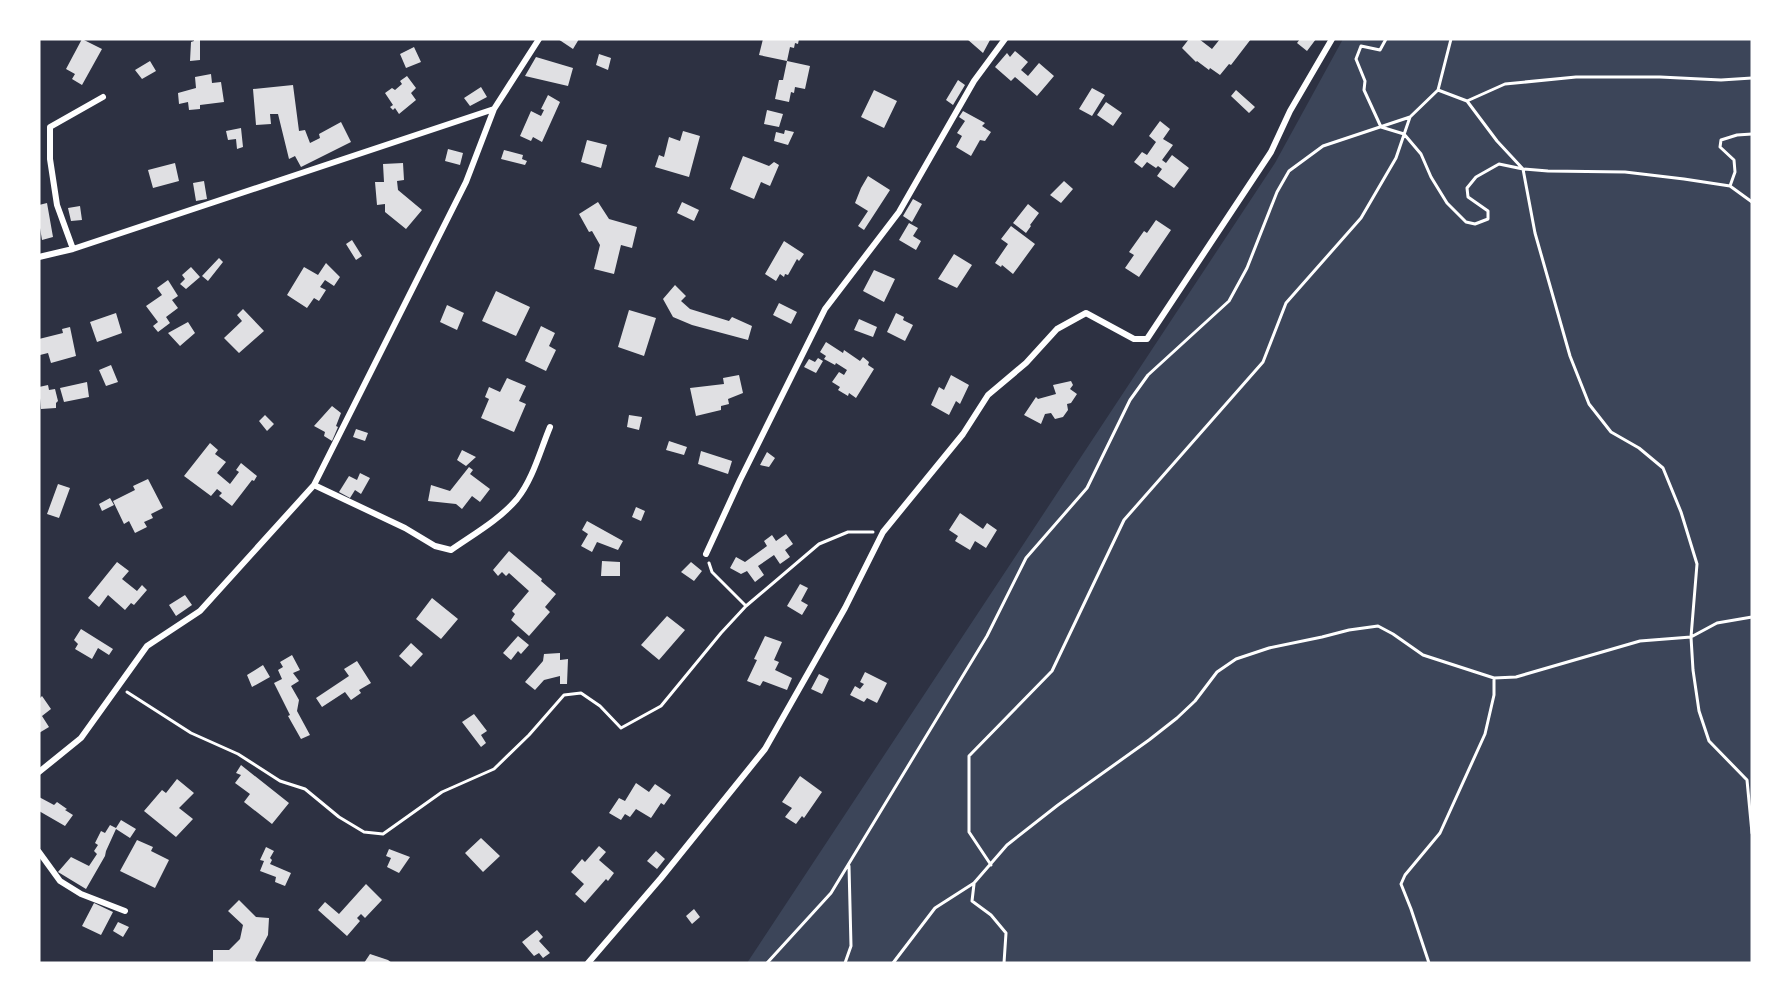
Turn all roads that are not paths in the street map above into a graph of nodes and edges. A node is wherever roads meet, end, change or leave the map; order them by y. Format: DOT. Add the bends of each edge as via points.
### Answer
graph roads {
  1 [pos="538,39"];
  2 [pos="1005,39"];
  3 [pos="1332,39"];
  4 [pos="103,97"];
  5 [pos="494,109"];
  6 [pos="73,249"];
  7 [pos="39,257"];
  8 [pos="550,428"];
  9 [pos="314,486"];
  10 [pos="706,555"];
  11 [pos="39,772"];
  12 [pos="39,852"];
  13 [pos="125,911"];
  14 [pos="588,963"];
  1 -- 5 [label="street"];
  2 -- 10 [label="street" via="974,81 899,212 825,309"];
  3 -- 14 [label="street" via="1271,152 1147,339 1134,339 1086,313 1058,329 988,395 963,434 883,532 765,749"];
  4 -- 6 [label="street" via="50,127 57,206"];
  5 -- 6 [label="street"];
  5 -- 9 [label="street" via="466,182"];
  6 -- 7 [label="street"];
  8 -- 9 [label="street" via="518,498 451,550 435,546"];
  9 -- 11 [label="street" via="200,611 147,646 81,738"];
  12 -- 13 [label="street" via="60,881 81,894"];
}
